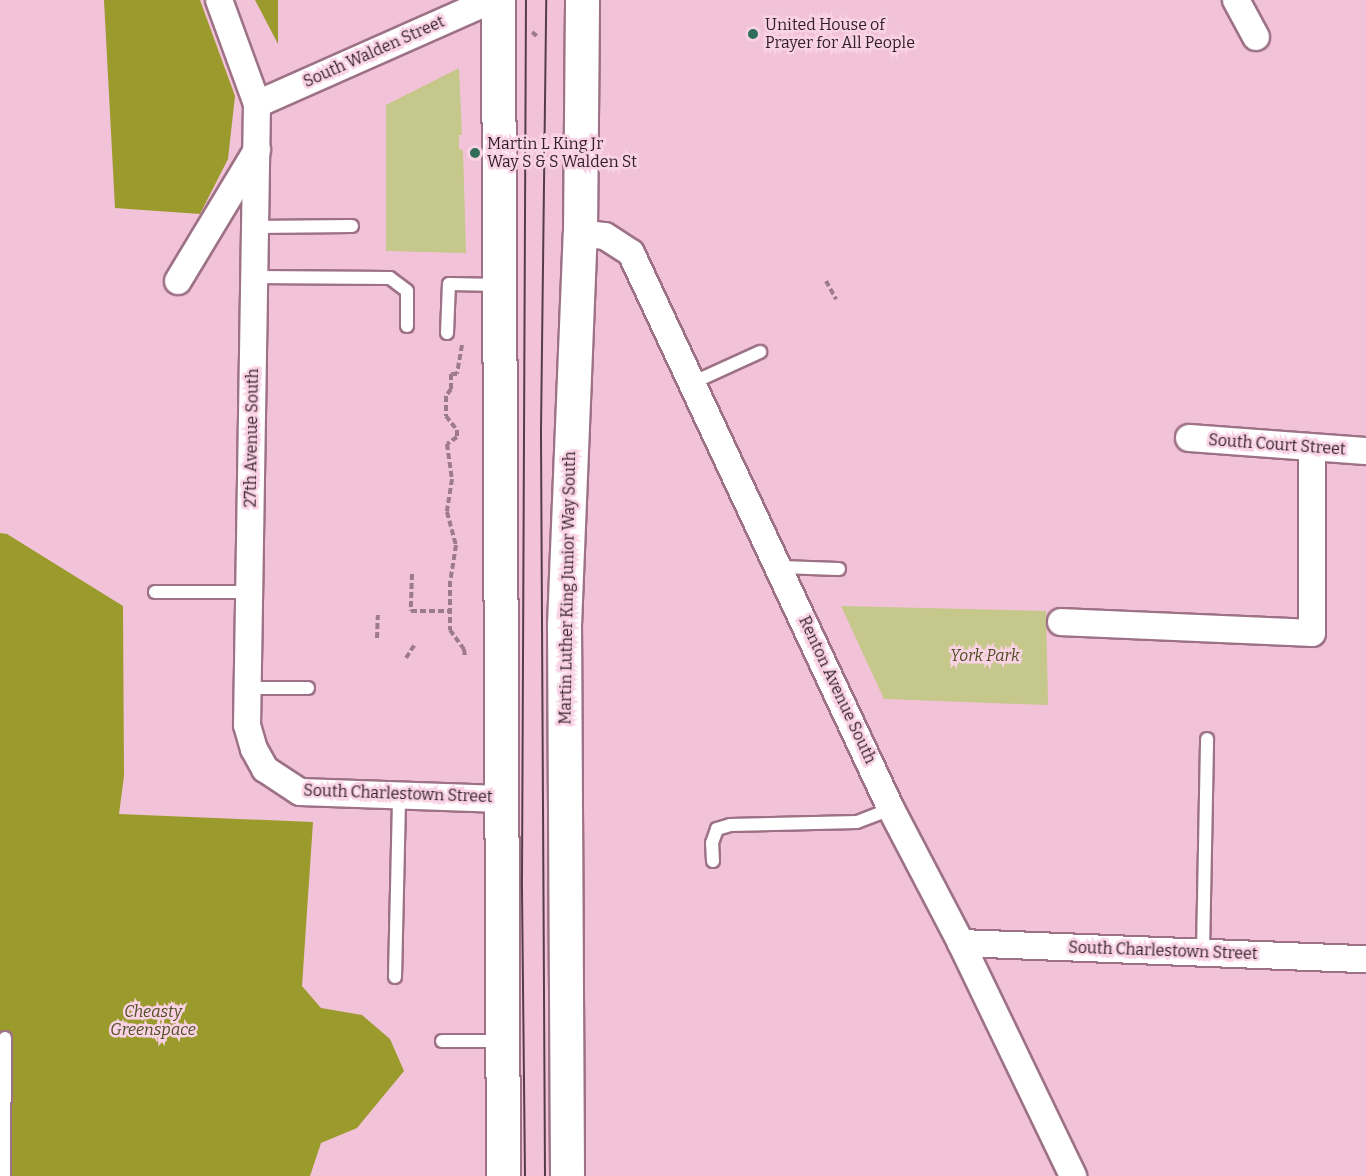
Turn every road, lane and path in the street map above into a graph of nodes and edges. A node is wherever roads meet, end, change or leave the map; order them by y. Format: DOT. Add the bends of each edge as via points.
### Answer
graph roads {
  1 [pos="219,0"];
  2 [pos="492,0"];
  3 [pos="498,0"];
  4 [pos="582,0"];
  5 [pos="1236,0"];
  6 [pos="532,33"];
  7 [pos="538,37"];
  8 [pos="1256,37"];
  9 [pos="257,104"];
  10 [pos="258,150"];
  11 [pos="352,226"];
  12 [pos="256,227"];
  13 [pos="580,233"];
  14 [pos="255,277"];
  15 [pos="178,281"];
  16 [pos="826,281"];
  17 [pos="500,285"];
  18 [pos="836,299"];
  19 [pos="407,326"];
  20 [pos="447,333"];
  21 [pos="760,352"];
  22 [pos="692,383"];
  23 [pos="1189,438"];
  24 [pos="1312,448"];
  25 [pos="1366,451"];
  26 [pos="780,567"];
  27 [pos="840,569"];
  28 [pos="412,574"];
  29 [pos="155,592"];
  30 [pos="249,592"];
  31 [pos="450,611"];
  32 [pos="378,615"];
  33 [pos="1061,622"];
  34 [pos="377,638"];
  35 [pos="415,644"];
  36 [pos="406,658"];
  37 [pos="465,658"];
  38 [pos="247,688"];
  39 [pos="308,688"];
  40 [pos="1207,739"];
  41 [pos="265,769"];
  42 [pos="399,795"];
  43 [pos="502,798"];
  44 [pos="891,809"];
  45 [pos="713,861"];
  46 [pos="961,943"];
  47 [pos="1203,952"];
  48 [pos="1366,959"];
  49 [pos="394,977"];
  50 [pos="5,1038"];
  51 [pos="442,1041"];
  52 [pos="502,1041"];
  53 [pos="4,1176"];
  54 [pos="502,1176"];
  55 [pos="567,1176"];
  56 [pos="1073,1176"];
  1 -- 9 [label="street, 27th Avenue South"];
  2 -- 9 [label="street, South Walden Street"];
  3 -- 17 [label="main road"];
  4 -- 13 [label="main road, Martin Luther King Junior Way South"];
  5 -- 8 [label="street"];
  6 -- 7 [label="path"];
  9 -- 10 [label="street, 27th Avenue South"];
  10 -- 12 [label="street, 27th Avenue South"];
  10 -- 15 [label="street"];
  11 -- 12 [label="lane"];
  12 -- 14 [label="street, 27th Avenue South"];
  13 -- 22 [label="street, Renton Avenue South" via="606,236 631,253"];
  13 -- 55 [label="main road, Martin Luther King Junior Way South" via="564,625"];
  14 -- 19 [label="lane" via="390,278 407,291"];
  14 -- 30 [label="street, 27th Avenue South"];
  16 -- 18 [label="path"];
  17 -- 20 [label="lane" via="449,284"];
  17 -- 43 [label="main road"];
  20 -- 31 [label="path" via="460,334 462,357 457,374 451,374 446,396 446,416 457,430 457,437 447,444 452,479 447,512 456,545"];
  21 -- 22 [label="lane"];
  22 -- 26 [label="street, Renton Avenue South"];
  23 -- 24 [label="street, South Court Street"];
  24 -- 25 [label="street, South Court Street"];
  24 -- 33 [label="street" via="1312,633"];
  26 -- 27 [label="lane"];
  26 -- 44 [label="street, Renton Avenue South"];
  28 -- 31 [label="path" via="411,611"];
  29 -- 30 [label="lane"];
  30 -- 38 [label="street, 27th Avenue South"];
  31 -- 37 [label="path" via="450,630 464,649"];
  32 -- 34 [label="path"];
  35 -- 36 [label="path"];
  38 -- 39 [label="lane"];
  38 -- 41 [label="street, 27th Avenue South" via="247,725"];
  40 -- 47 [label="lane"];
  41 -- 42 [label="street, South Charlestown Street" via="300,792"];
  42 -- 43 [label="street, South Charlestown Street"];
  42 -- 49 [label="lane"];
  43 -- 52 [label="main road"];
  44 -- 45 [label="lane" via="857,822 828,826 717,829 712,843"];
  44 -- 46 [label="street, Renton Avenue South"];
  46 -- 47 [label="street, South Charlestown Street"];
  46 -- 56 [label="street, Renton Avenue South"];
  47 -- 48 [label="street, South Charlestown Street"];
  50 -- 53 [label="lane"];
  51 -- 52 [label="lane"];
  52 -- 54 [label="main road"];
}
